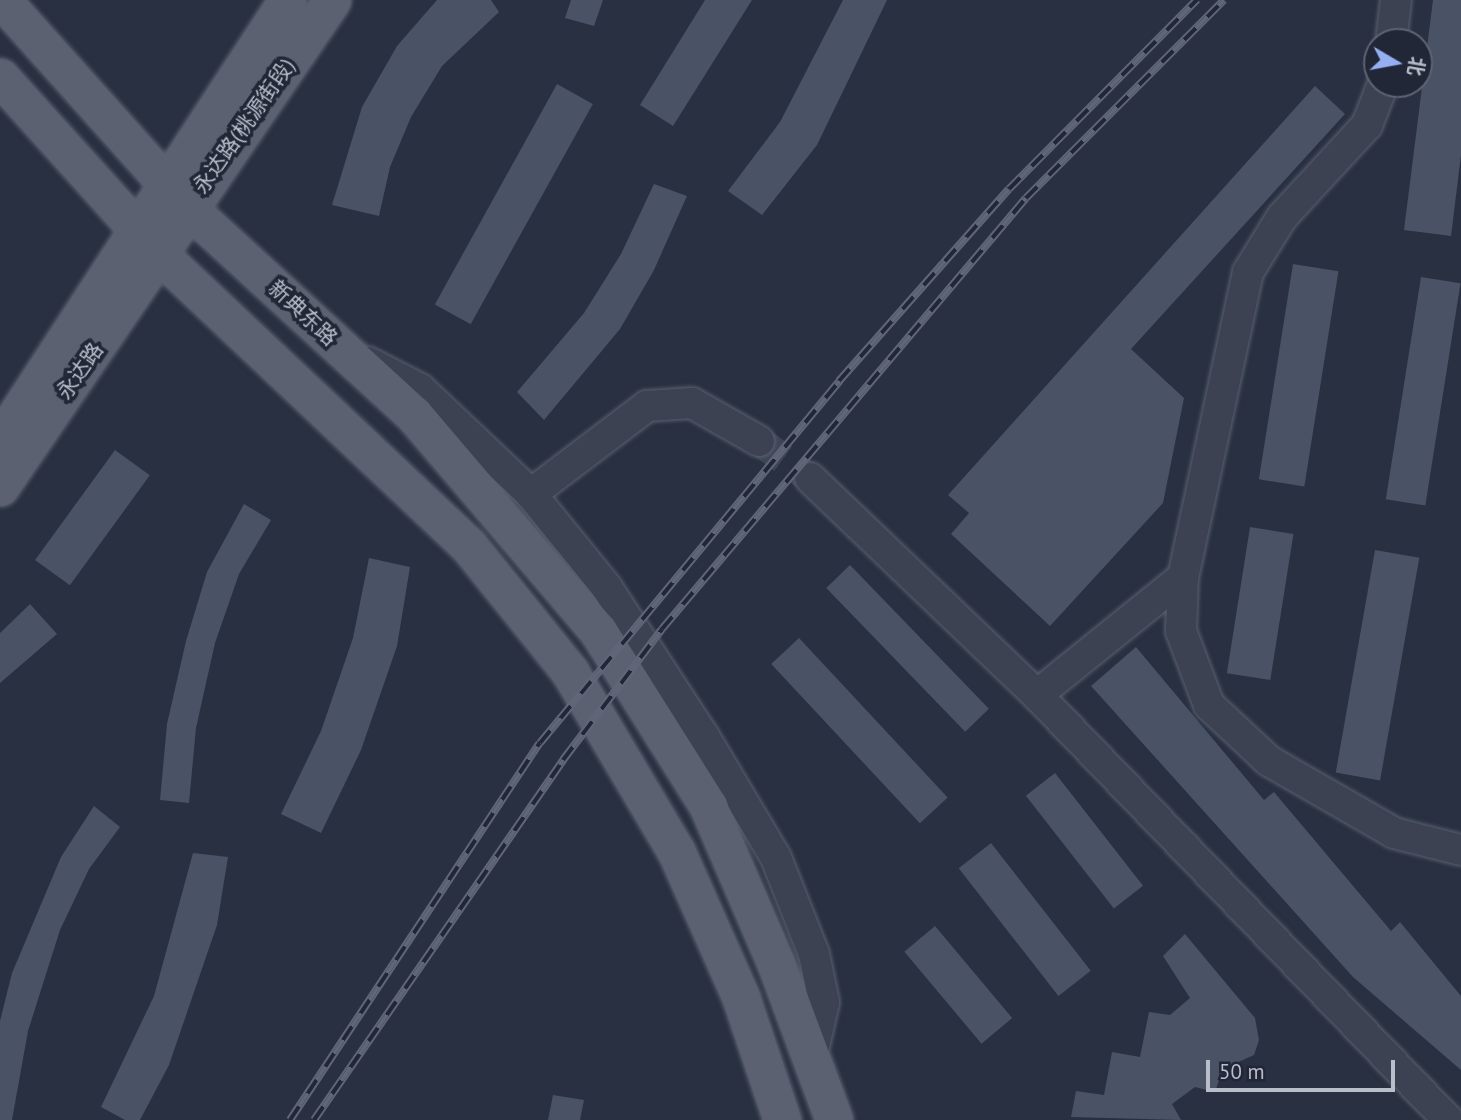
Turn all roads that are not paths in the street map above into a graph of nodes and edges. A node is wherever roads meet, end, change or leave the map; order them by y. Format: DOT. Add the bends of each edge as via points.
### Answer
graph roads {
  1 [pos="2,0"];
  2 [pos="287,0"];
  3 [pos="332,0"];
  4 [pos="1396,0"];
  5 [pos="1393,28"];
  6 [pos="0,77"];
  7 [pos="1378,98"];
  8 [pos="177,196"];
  9 [pos="148,242"];
  10 [pos="340,348"];
  11 [pos="0,440"];
  12 [pos="759,441"];
  13 [pos="810,478"];
  14 [pos="0,487"];
  15 [pos="531,494"];
  16 [pos="1183,577"];
  17 [pos="1037,695"];
  18 [pos="1461,850"];
  19 [pos="811,1059"];
  20 [pos="782,1120"];
  21 [pos="834,1120"];
  22 [pos="1448,1120"];
  1 -- 8 [label="main road, 新典东路"];
  2 -- 8 [label="main road, 永达路(桃源街段)"];
  3 -- 8 [label="main road, 永达路(桃源街段)"];
  4 -- 5 [label="street"];
  6 -- 9 [label="main road"];
  7 -- 16 [label="street" via="1367,125 1282,217 1248,272"];
  8 -- 9 [label="main road, 永达路(桃源街段)"];
  8 -- 10 [label="main road, 新典东路"];
  9 -- 11 [label="main road, 永达路"];
  9 -- 14 [label="main road, 永达路"];
  9 -- 20 [label="main road" via="468,545 570,673 676,851 741,998"];
  10 -- 15 [label="street" via="420,389"];
  10 -- 19 [label="main road, 新典东路" via="414,415 598,631 708,806"];
  12 -- 15 [label="street" via="691,403 647,406"];
  13 -- 17 [label="street"];
  15 -- 19 [label="street" via="607,589 776,858 814,954 824,1002"];
  16 -- 17 [label="street"];
  16 -- 18 [label="street" via="1181,631 1191,667 1209,705 1227,724 1269,761 1394,833"];
  17 -- 22 [label="street"];
  19 -- 21 [label="main road, 新典东路"];
}
